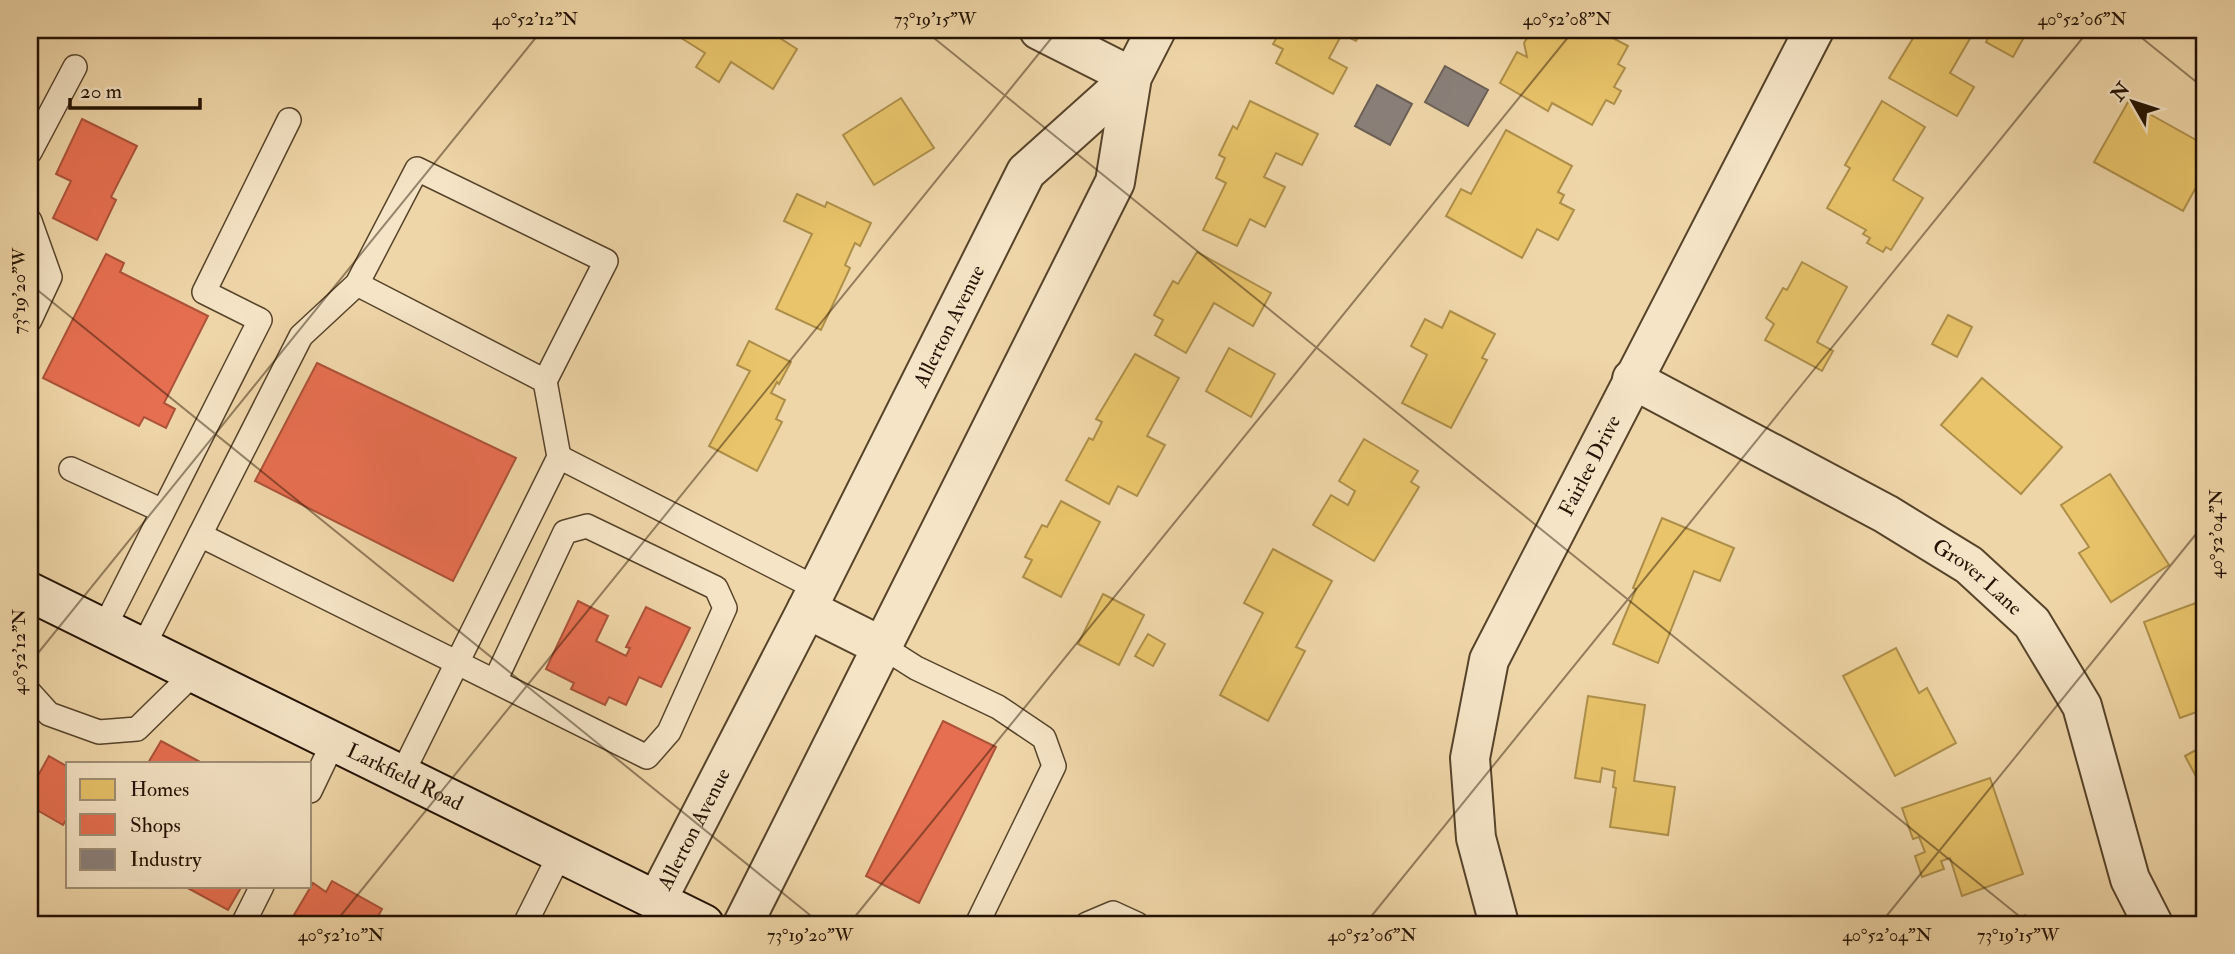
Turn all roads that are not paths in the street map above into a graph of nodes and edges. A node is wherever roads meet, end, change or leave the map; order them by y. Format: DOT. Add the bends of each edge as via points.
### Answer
graph roads {
  1 [pos="1039,30"];
  2 [pos="1156,30"];
  3 [pos="1814,30"];
  4 [pos="75,66"];
  5 [pos="1132,77"];
  6 [pos="289,120"];
  7 [pos="30,152"];
  8 [pos="30,221"];
  9 [pos="357,284"];
  10 [pos="30,320"];
  11 [pos="1632,379"];
  12 [pos="545,381"];
  13 [pos="559,457"];
  14 [pos="71,469"];
  15 [pos="163,511"];
  16 [pos="200,535"];
  17 [pos="811,598"];
  18 [pos="30,599"];
  19 [pos="103,628"];
  20 [pos="143,647"];
  21 [pos="883,647"];
  22 [pos="458,663"];
  23 [pos="194,673"];
  24 [pos="495,681"];
  25 [pos="30,693"];
  26 [pos="334,741"];
  27 [pos="402,774"];
  28 [pos="312,786"];
  29 [pos="561,852"];
  30 [pos="261,888"];
  31 [pos="656,900"];
  32 [pos="243,924"];
  33 [pos="525,924"];
  34 [pos="704,924"];
  35 [pos="743,924"];
  36 [pos="976,924"];
  37 [pos="1087,924"];
  38 [pos="1137,924"];
  39 [pos="1499,924"];
  40 [pos="2153,924"];
  1 -- 5 [label="street"];
  2 -- 5 [label="street, Allerton Avenue"];
  3 -- 11 [label="street, Fairlee Drive"];
  4 -- 7 [label="lane"];
  5 -- 17 [label="street, Allerton Avenue" via="1026,172"];
  5 -- 21 [label="street, Allerton Avenue" via="1115,182"];
  6 -- 15 [label="lane" via="204,292 260,320"];
  8 -- 10 [label="lane" via="50,277"];
  9 -- 12 [label="lane"];
  9 -- 12 [label="lane" via="417,169 606,261"];
  9 -- 16 [label="lane" via="301,336"];
  11 -- 39 [label="street, Fairlee Drive" via="1489,660 1470,758 1476,838"];
  11 -- 40 [label="street, Grover Lane" via="1886,514 1969,565 2032,623 2082,706 2130,879"];
  12 -- 13 [label="lane"];
  13 -- 17 [label="lane"];
  13 -- 22 [label="lane"];
  14 -- 15 [label="lane"];
  15 -- 19 [label="lane"];
  16 -- 20 [label="lane"];
  16 -- 22 [label="lane"];
  17 -- 21 [label="street"];
  17 -- 31 [label="street, Allerton Avenue"];
  18 -- 19 [label="street, Larkfield Road"];
  19 -- 20 [label="street, Larkfield Road"];
  20 -- 23 [label="street, Larkfield Road"];
  21 -- 35 [label="street, Allerton Avenue"];
  21 -- 36 [label="lane" via="998,707 1044,738 1054,766"];
  22 -- 24 [label="lane"];
  22 -- 27 [label="lane"];
  23 -- 25 [label="lane" via="137,729 99,732 49,713"];
  23 -- 26 [label="street, Larkfield Road"];
  24 -- 24 [label="lane" via="647,757 669,732 726,608 716,588 587,526 565,532"];
  26 -- 27 [label="street, Larkfield Road"];
  26 -- 28 [label="lane"];
  27 -- 29 [label="street, Larkfield Road"];
  29 -- 31 [label="street, Larkfield Road"];
  29 -- 33 [label="lane"];
  30 -- 32 [label="lane"];
  31 -- 34 [label="street, Larkfield Road"];
  37 -- 38 [label="lane" via="1113,913"];
}
